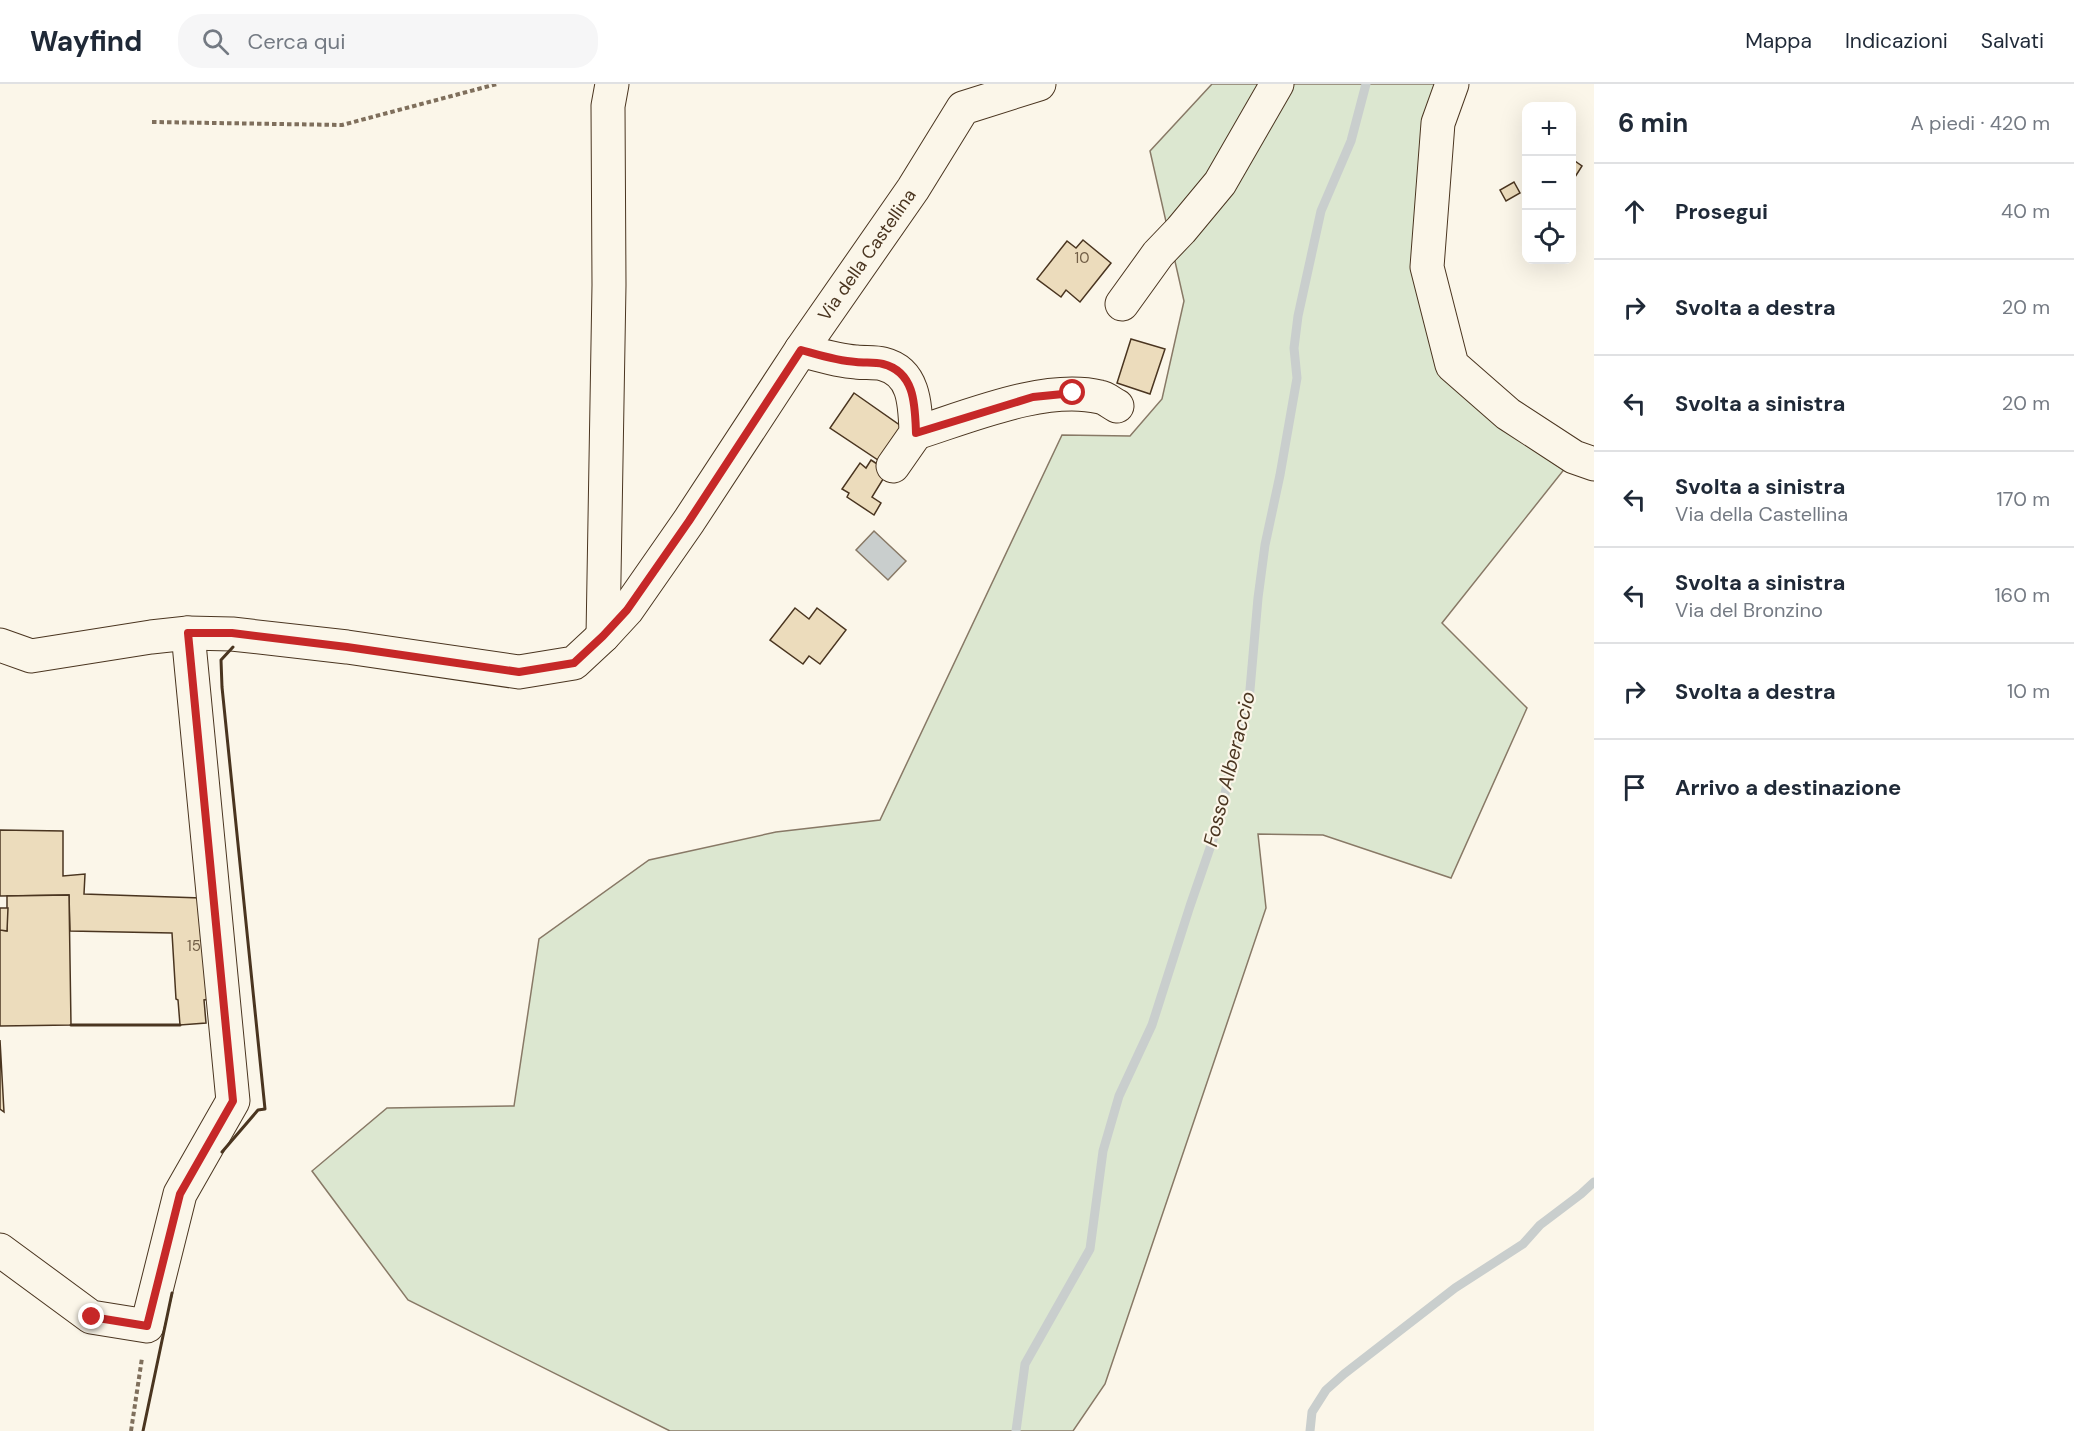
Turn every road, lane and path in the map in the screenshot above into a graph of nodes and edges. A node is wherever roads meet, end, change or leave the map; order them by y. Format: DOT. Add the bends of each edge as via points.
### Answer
graph roads {
  1 [pos="496,84"];
  2 [pos="612,84"];
  3 [pos="1040,84"];
  4 [pos="1277,84"];
  5 [pos="1452,84"];
  6 [pos="152,122"];
  7 [pos="1122,304"];
  8 [pos="801,350"];
  9 [pos="1117,406"];
  10 [pos="916,433"];
  11 [pos="1594,464"];
  12 [pos="893,466"];
  13 [pos="188,633"];
  14 [pos="603,636"];
  15 [pos="0,645"];
  16 [pos="0,1250"];
  17 [pos="147,1326"];
  18 [pos="130,1431"];
  1 -- 6 [label="path" via="342,125"];
  2 -- 14 [label="street" via="608,106"];
  3 -- 8 [label="street, Via della Castellina" via="963,108 913,189"];
  4 -- 7 [label="street" via="1220,183 1158,254"];
  5 -- 11 [label="street" via="1437,123 1427,267 1452,365 1508,414 1574,457"];
  8 -- 10 [label="street" via="897,369 909,382 913,394"];
  8 -- 14 [label="street, Via della Castellina" via="689,521 627,610"];
  9 -- 10 [label="street" via="1102,397 1073,393 1033,397"];
  10 -- 12 [label="street"];
  13 -- 14 [label="street, Via della Castellina" via="232,633 519,672 574,663"];
  13 -- 15 [label="street, Via della Castellina" via="32,656"];
  13 -- 17 [label="street" via="233,1101 180,1194"];
  16 -- 17 [label="street" via="92,1317"];
  17 -- 18 [label="path"];
}
